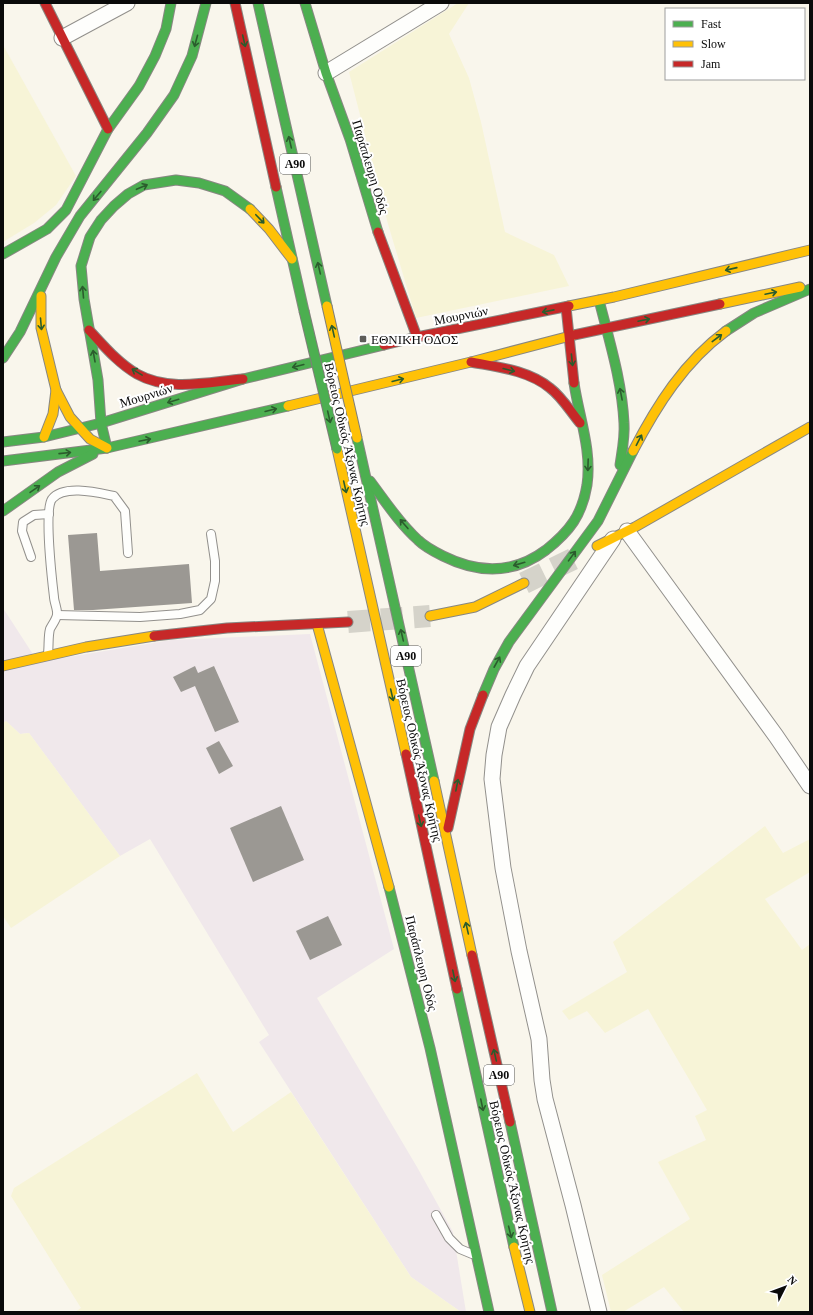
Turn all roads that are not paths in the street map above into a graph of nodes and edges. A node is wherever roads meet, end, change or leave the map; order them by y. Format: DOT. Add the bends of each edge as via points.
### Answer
graph roads {
  1 [pos="45,3"];
  2 [pos="127,3"];
  3 [pos="171,3"];
  4 [pos="206,3"];
  5 [pos="235,3"];
  6 [pos="258,3"];
  7 [pos="305,3"];
  8 [pos="441,3"];
  9 [pos="62,38"];
  10 [pos="326,73"];
  11 [pos="108,129"];
  12 [pos="810,250"];
  13 [pos="3,254"];
  14 [pos="292,259"];
  15 [pos="43,285"];
  16 [pos="810,285"];
  17 [pos="810,288"];
  18 [pos="599,300"];
  19 [pos="566,307"];
  20 [pos="605,328"];
  21 [pos="89,330"];
  22 [pos="569,336"];
  23 [pos="417,337"];
  24 [pos="3,358"];
  25 [pos="471,362"];
  26 [pos="243,380"];
  27 [pos="56,390"];
  28 [pos="101,423"];
  29 [pos="583,426"];
  30 [pos="810,427"];
  31 [pos="80,428"];
  32 [pos="44,437"];
  33 [pos="3,442"];
  34 [pos="107,448"];
  35 [pos="27,457"];
  36 [pos="3,461"];
  37 [pos="11,471"];
  38 [pos="366,474"];
  39 [pos="615,487"];
  40 [pos="3,511"];
  41 [pos="49,514"];
  42 [pos="627,531"];
  43 [pos="211,534"];
  44 [pos="612,539"];
  45 [pos="597,546"];
  46 [pos="128,553"];
  47 [pos="31,557"];
  48 [pos="524,583"];
  49 [pos="57,615"];
  50 [pos="430,616"];
  51 [pos="348,622"];
  52 [pos="317,624"];
  53 [pos="48,654"];
  54 [pos="3,666"];
  55 [pos="810,786"];
  56 [pos="447,837"];
  57 [pos="436,1215"];
  58 [pos="475,1255"];
  59 [pos="489,1312"];
  60 [pos="530,1312"];
  61 [pos="552,1312"];
  62 [pos="599,1312"];
  1 -- 9 [label="main road"];
  2 -- 9 [label="street"];
  3 -- 11 [label="main road" via="166,29 155,56 139,86"];
  4 -- 15 [label="main road, one-way" via="192,56 174,95 148,133 80,216"];
  5 -- 14 [label="main road, Βόρειος Οδικός Άξονας Κρήτης / Α90, one-way"];
  38 -- 6 [label="main road, Βόρειος Οδικός Άξονας Κρήτης / Α90, one-way, bridge"];
  7 -- 10 [label="main road, Παράπλευρη Οδός"];
  8 -- 10 [label="street"];
  9 -- 11 [label="main road"];
  10 -- 23 [label="main road, Παράπλευρη Οδός" via="350,139 384,250"];
  11 -- 13 [label="main road" via="66,210 47,229"];
  12 -- 18 [label="main road, Μουρνιών, one-way"];
  21 -- 14 [label="main road, one-way" via="81,266 90,237 114,206 144,185 176,180 199,183 225,191 251,210"];
  14 -- 60 [label="main road, Βόρειος Οδικός Άξονας Κρήτης / Α90, one-way, bridge" via="337,449"];
  15 -- 24 [label="main road" via="20,332"];
  15 -- 27 [label="main road, one-way" via="40,328"];
  20 -- 16 [label="main road, one-way"];
  39 -- 17 [label="main road, one-way" via="646,426 687,366 710,343 754,313"];
  18 -- 19 [label="main road, Μουρνιών"];
  18 -- 20 [label="main road"];
  19 -- 22 [label="main road"];
  19 -- 23 [label="main road, Μουρνιών, one-way"];
  20 -- 22 [label="main road"];
  39 -- 20 [label="main road, one-way" via="623,453 622,397"];
  26 -- 21 [label="main road, one-way" via="174,384 156,382 122,362"];
  28 -- 21 [label="main road, one-way" via="98,380"];
  22 -- 25 [label="main road"];
  22 -- 29 [label="main road, one-way" via="575,393"];
  23 -- 26 [label="main road, Μουρνιών, one-way"];
  25 -- 29 [label="main road, one-way" via="512,370 535,379 549,387"];
  34 -- 25 [label="main road, one-way"];
  26 -- 28 [label="main road, Μουρνιών, one-way"];
  27 -- 31 [label="main road" via="70,417"];
  27 -- 32 [label="main road" via="56,405"];
  28 -- 31 [label="main road, Μουρνιών"];
  28 -- 34 [label="main road"];
  29 -- 38 [label="main road, one-way" via="588,453 587,482 576,519 548,549 526,562 502,569 459,564 418,541"];
  30 -- 42 [label="main road"];
  31 -- 32 [label="main road, Μουρνιών"];
  31 -- 34 [label="main road" via="90,439"];
  32 -- 33 [label="main road, Μουρνιών"];
  32 -- 35 [label="main road"];
  35 -- 34 [label="main road, one-way"];
  40 -- 34 [label="main road, one-way" via="82,458"];
  35 -- 36 [label="main road"];
  35 -- 37 [label="main road"];
  56 -- 38 [label="main road, Βόρειος Οδικός Άξονας Κρήτης / Α90, one-way"];
  56 -- 39 [label="main road, one-way" via="470,729 494,669 509,642 598,521"];
  41 -- 46 [label="lane" via="52,500 57,495 72,490 114,496 125,511"];
  41 -- 47 [label="lane" via="34,515 23,522 22,531"];
  41 -- 49 [label="lane" via="48,538"];
  42 -- 44 [label="main road"];
  42 -- 55 [label="street"];
  43 -- 49 [label="lane" via="215,580 211,599 200,610 140,616"];
  44 -- 45 [label="main road"];
  44 -- 62 [label="street" via="531,660 516,688 499,727 492,779 503,868 539,1040 545,1099"];
  48 -- 50 [label="main road" via="475,606"];
  49 -- 53 [label="lane" via="50,630"];
  51 -- 52 [label="main road"];
  52 -- 53 [label="main road" via="219,629 142,638"];
  52 -- 58 [label="main road, Παράπλευρη Οδός" via="406,947"];
  53 -- 54 [label="main road"];
  61 -- 56 [label="main road, Βόρειος Οδικός Άξονας Κρήτης / Α90, one-way"];
  57 -- 58 [label="lane" via="449,1238 460,1249"];
  58 -- 59 [label="main road, Παράπλευρη Οδός"];
}
